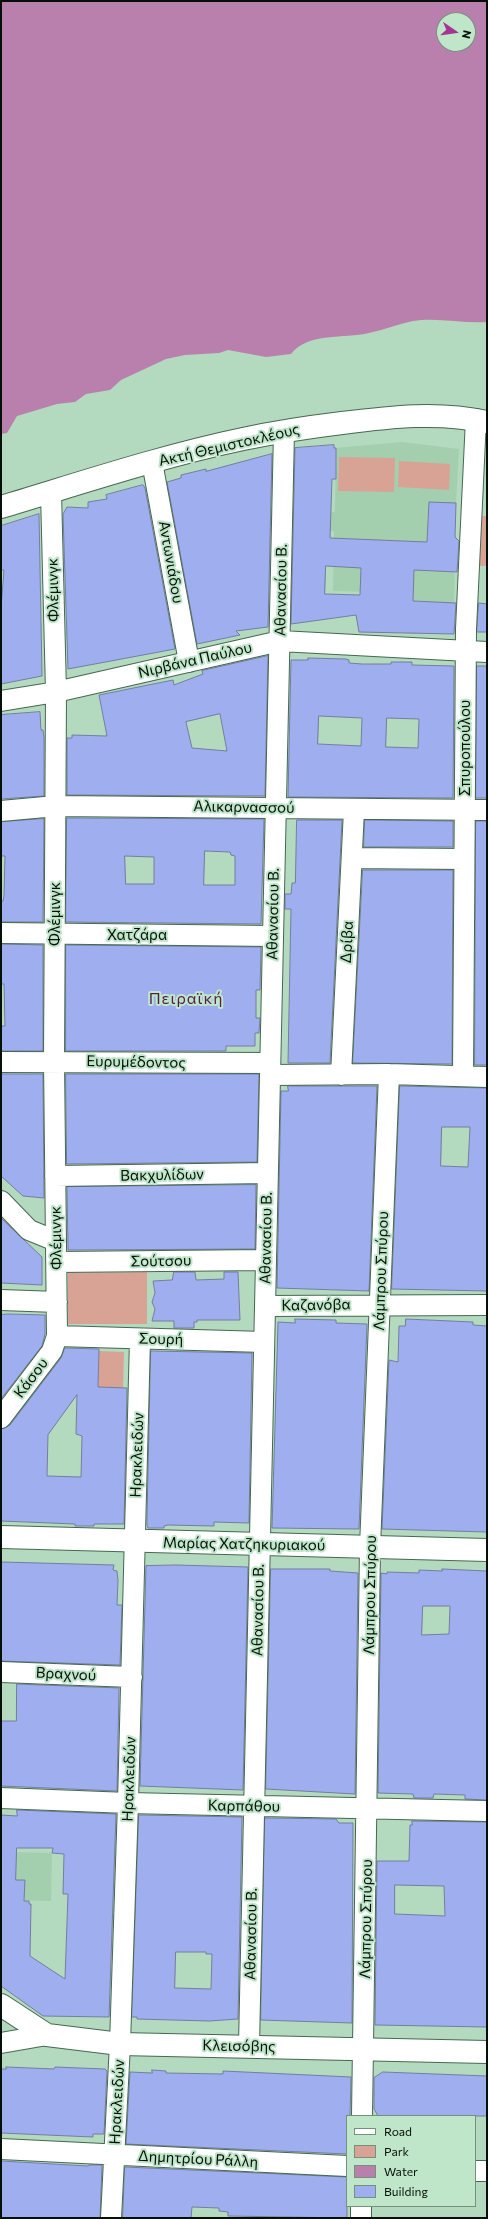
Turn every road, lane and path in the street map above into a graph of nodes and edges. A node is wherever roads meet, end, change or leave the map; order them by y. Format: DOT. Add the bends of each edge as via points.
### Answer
graph roads {
  1 [pos="481,421"];
  2 [pos="284,431"];
  3 [pos="152,462"];
  4 [pos="51,492"];
  5 [pos="1,507"];
  6 [pos="280,641"];
  7 [pos="466,649"];
  8 [pos="487,652"];
  9 [pos="189,662"];
  10 [pos="56,692"];
  11 [pos="1,702"];
  12 [pos="56,806"];
  13 [pos="276,807"];
  14 [pos="354,810"];
  15 [pos="487,810"];
  16 [pos="1,811"];
  17 [pos="465,811"];
  18 [pos="352,858"];
  19 [pos="464,859"];
  20 [pos="1,933"];
  21 [pos="55,934"];
  22 [pos="272,936"];
  23 [pos="54,1061"];
  24 [pos="1,1062"];
  25 [pos="270,1069"];
  26 [pos="389,1074"];
  27 [pos="341,1075"];
  28 [pos="463,1076"];
  29 [pos="487,1077"];
  30 [pos="268,1173"];
  31 [pos="55,1176"];
  32 [pos="1,1200"];
  33 [pos="56,1240"];
  34 [pos="266,1260"];
  35 [pos="57,1262"];
  36 [pos="1,1300"];
  37 [pos="57,1302"];
  38 [pos="379,1304"];
  39 [pos="487,1305"];
  40 [pos="265,1306"];
  41 [pos="58,1336"];
  42 [pos="140,1339"];
  43 [pos="264,1342"];
  44 [pos="1,1418"];
  45 [pos="1,1537"];
  46 [pos="134,1541"];
  47 [pos="260,1544"];
  48 [pos="370,1547"];
  49 [pos="487,1550"];
  50 [pos="1,1672"];
  51 [pos="132,1677"];
  52 [pos="1,1798"];
  53 [pos="128,1803"];
  54 [pos="254,1806"];
  55 [pos="368,1808"];
  56 [pos="487,1811"];
  57 [pos="1,2005"];
  58 [pos="47,2035"];
  59 [pos="1,2043"];
  60 [pos="120,2044"];
  61 [pos="249,2046"];
  62 [pos="363,2049"];
  63 [pos="487,2052"];
  64 [pos="362,2115"];
  65 [pos="1,2149"];
  66 [pos="114,2155"];
  67 [pos="346,2166"];
  68 [pos="476,2171"];
  69 [pos="487,2171"];
  70 [pos="361,2207"];
  71 [pos="111,2218"];
  72 [pos="361,2218"];
  1 -- 2 [label="street, Ακτή Θεμιστοκλέους" via="399,416"];
  1 -- 7 [label="street, Σπυροπούλου"];
  2 -- 3 [label="street, Ακτή Θεμιστοκλέους"];
  2 -- 6 [label="street, Αθανασίου Β."];
  3 -- 4 [label="street, Ακτή Θεμιστοκλέους"];
  3 -- 9 [label="street, Αντωνιάδου"];
  4 -- 5 [label="street, Ακτή Θεμιστοκλέους"];
  4 -- 10 [label="street, Φλέμινγκ"];
  6 -- 7 [label="street, Νιρβάνα Παύλου"];
  6 -- 9 [label="street, Νιρβάνα Παύλου"];
  6 -- 13 [label="street, Αθανασίου Β."];
  7 -- 8 [label="street, Νιρβάνα Παύλου"];
  7 -- 17 [label="street, Σπυροπούλου"];
  9 -- 10 [label="street, Νιρβάνα Παύλου"];
  10 -- 11 [label="street, Νιρβάνα Παύλου"];
  10 -- 12 [label="street, Φλέμινγκ"];
  12 -- 13 [label="street, Αλικαρνασσού"];
  12 -- 16 [label="street, Αλικαρνασσού"];
  12 -- 21 [label="street, Φλέμινγκ"];
  13 -- 14 [label="street, Αλικαρνασσού"];
  13 -- 22 [label="street, Αθανασίου Β."];
  14 -- 17 [label="street, Αλικαρνασσού"];
  14 -- 18 [label="street, Δρίβα"];
  15 -- 17 [label="street, Αλικαρνασσού"];
  17 -- 19 [label="street, Σπυροπούλου"];
  18 -- 19 [label="street"];
  18 -- 27 [label="street, Δρίβα"];
  19 -- 28 [label="street, Σπυροπούλου"];
  20 -- 21 [label="street, Χατζάρα"];
  21 -- 22 [label="street, Χατζάρα"];
  21 -- 23 [label="street, Φλέμινγκ"];
  22 -- 25 [label="street, Αθανασίου Β."];
  23 -- 24 [label="street, Ευρυμέδοντος"];
  23 -- 25 [label="street, Ευρυμέδοντος"];
  23 -- 31 [label="street, Φλέμινγκ"];
  25 -- 27 [label="street, Ευρυμέδοντος"];
  25 -- 30 [label="street, Αθανασίου Β."];
  26 -- 27 [label="street, Ευρυμέδοντος"];
  26 -- 28 [label="street, Ευρυμέδοντος"];
  26 -- 38 [label="street, Λάμπρου Σπύρου"];
  28 -- 29 [label="street, Ευρυμέδοντος"];
  30 -- 31 [label="street, Βακχυλίδων"];
  30 -- 34 [label="street, Αθανασίου Β."];
  31 -- 33 [label="street, Φλέμινγκ"];
  32 -- 33 [label="street" via="29,1230"];
  33 -- 35 [label="street, Φλέμινγκ"];
  34 -- 35 [label="street, Σούτσου"];
  34 -- 40 [label="street, Αθανασίου Β."];
  35 -- 37 [label="street, Φλέμινγκ"];
  36 -- 37 [label="street"];
  37 -- 41 [label="street, Φλέμινγκ"];
  38 -- 39 [label="street, Καζανόβα"];
  38 -- 40 [label="street, Καζανόβα"];
  38 -- 48 [label="street, Λάμπρου Σπύρου"];
  40 -- 43 [label="street, Αθανασίου Β."];
  41 -- 42 [label="street, Σουρή"];
  41 -- 44 [label="street, Κάσου" via="52,1351"];
  42 -- 43 [label="street, Σουρή"];
  42 -- 46 [label="street, Ηρακλειδών"];
  43 -- 47 [label="street, Αθανασίου Β."];
  45 -- 46 [label="street, Μαρίας Χατζηκυριακού"];
  46 -- 47 [label="street, Μαρίας Χατζηκυριακού"];
  46 -- 51 [label="street, Ηρακλειδών"];
  47 -- 48 [label="street, Μαρίας Χατζηκυριακού"];
  47 -- 54 [label="street, Αθανασίου Β."];
  48 -- 49 [label="street, Μαρίας Χατζηκυριακού"];
  48 -- 55 [label="street, Λάμπρου Σπύρου"];
  50 -- 51 [label="street, Βραχνού"];
  51 -- 53 [label="street, Ηρακλειδών"];
  52 -- 53 [label="street, Καρπάθου"];
  53 -- 54 [label="street, Καρπάθου"];
  53 -- 60 [label="street, Ηρακλειδών"];
  54 -- 55 [label="street, Καρπάθου"];
  54 -- 61 [label="street, Αθανασίου Β."];
  55 -- 56 [label="street, Καρπάθου"];
  55 -- 62 [label="street, Λάμπρου Σπύρου"];
  57 -- 58 [label="street, Κλεισόβης"];
  58 -- 59 [label="street"];
  58 -- 60 [label="street, Κλεισόβης"];
  60 -- 61 [label="street, Κλεισόβης"];
  60 -- 66 [label="street, Ηρακλειδών"];
  61 -- 62 [label="street, Κλεισόβης"];
  62 -- 63 [label="street, Κλεισόβης"];
  62 -- 64 [label="street, Λάμπρου Σπύρου"];
  65 -- 66 [label="street, Δημητρίου Ράλλη"];
  66 -- 67 [label="street, Δημητρίου Ράλλη"];
  66 -- 71 [label="street, Ηρακλειδών"];
  68 -- 69 [label="street"];
  70 -- 72 [label="street"];
}
